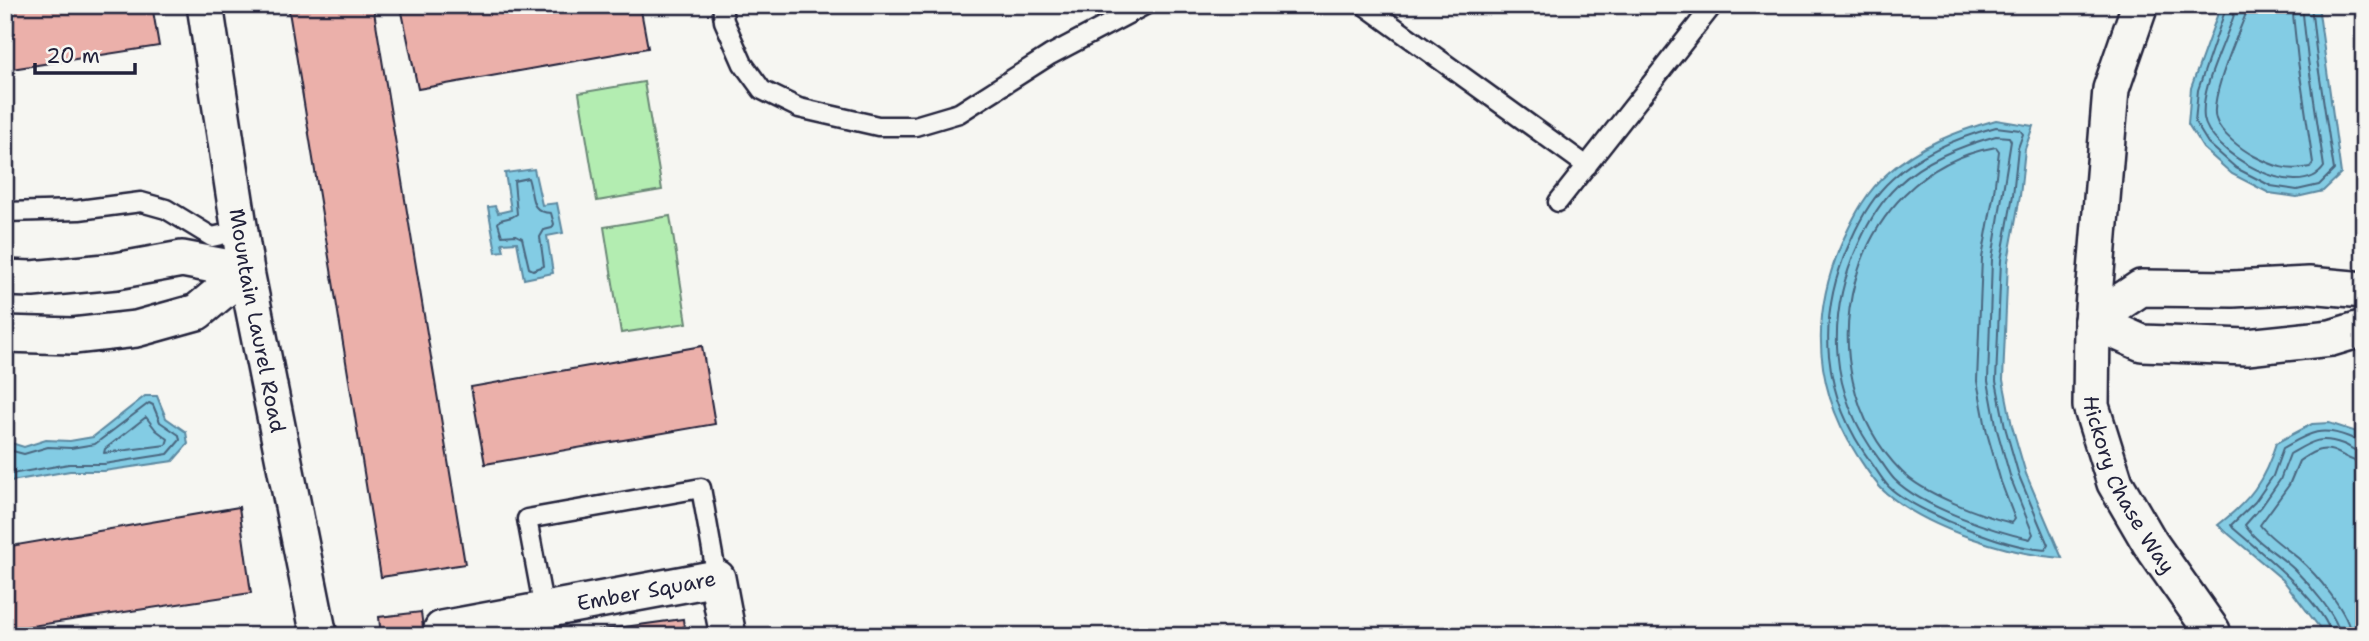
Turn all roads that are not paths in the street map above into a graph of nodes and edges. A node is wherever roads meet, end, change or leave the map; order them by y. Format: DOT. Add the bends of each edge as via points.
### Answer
graph roads {
  1 [pos="205,5"];
  2 [pos="722,5"];
  3 [pos="1145,5"];
  4 [pos="1363,5"];
  5 [pos="1713,5"];
  6 [pos="2140,5"];
  7 [pos="1587,166"];
  8 [pos="1558,202"];
  9 [pos="5,212"];
  10 [pos="239,231"];
  11 [pos="246,271"];
  12 [pos="5,278"];
  13 [pos="2364,290"];
  14 [pos="2092,321"];
  15 [pos="2364,328"];
  16 [pos="5,334"];
  17 [pos="717,579"];
  18 [pos="544,610"];
  19 [pos="2212,631"];
  20 [pos="319,636"];
  21 [pos="443,636"];
  22 [pos="728,636"];
  1 -- 10 [label="street, Mountain Laurel Road"];
  2 -- 3 [label="lane" via="724,22 743,64 761,90 799,108 878,126 915,126 959,113 1050,55"];
  4 -- 7 [label="lane"];
  5 -- 7 [label="lane"];
  6 -- 14 [label="street, Hickory Chase Way" via="2111,89"];
  7 -- 8 [label="lane"];
  9 -- 10 [label="lane" via="141,202 166,209 212,237"];
  10 -- 11 [label="street, Mountain Laurel Road"];
  11 -- 12 [label="street" via="182,259 116,271"];
  11 -- 16 [label="street" via="197,312 136,329 73,336"];
  11 -- 20 [label="street, Mountain Laurel Road"];
  13 -- 14 [label="street" via="2309,285 2141,288"];
  14 -- 15 [label="street" via="2142,343 2247,347 2331,338"];
  14 -- 19 [label="street, Hickory Chase Way" via="2091,406 2115,484"];
  17 -- 18 [label="street, Ember Square"];
  17 -- 18 [label="lane" via="701,488 527,519"];
  17 -- 22 [label="street, Ember Square"];
  18 -- 21 [label="street, Ember Square" via="442,629"];
}
